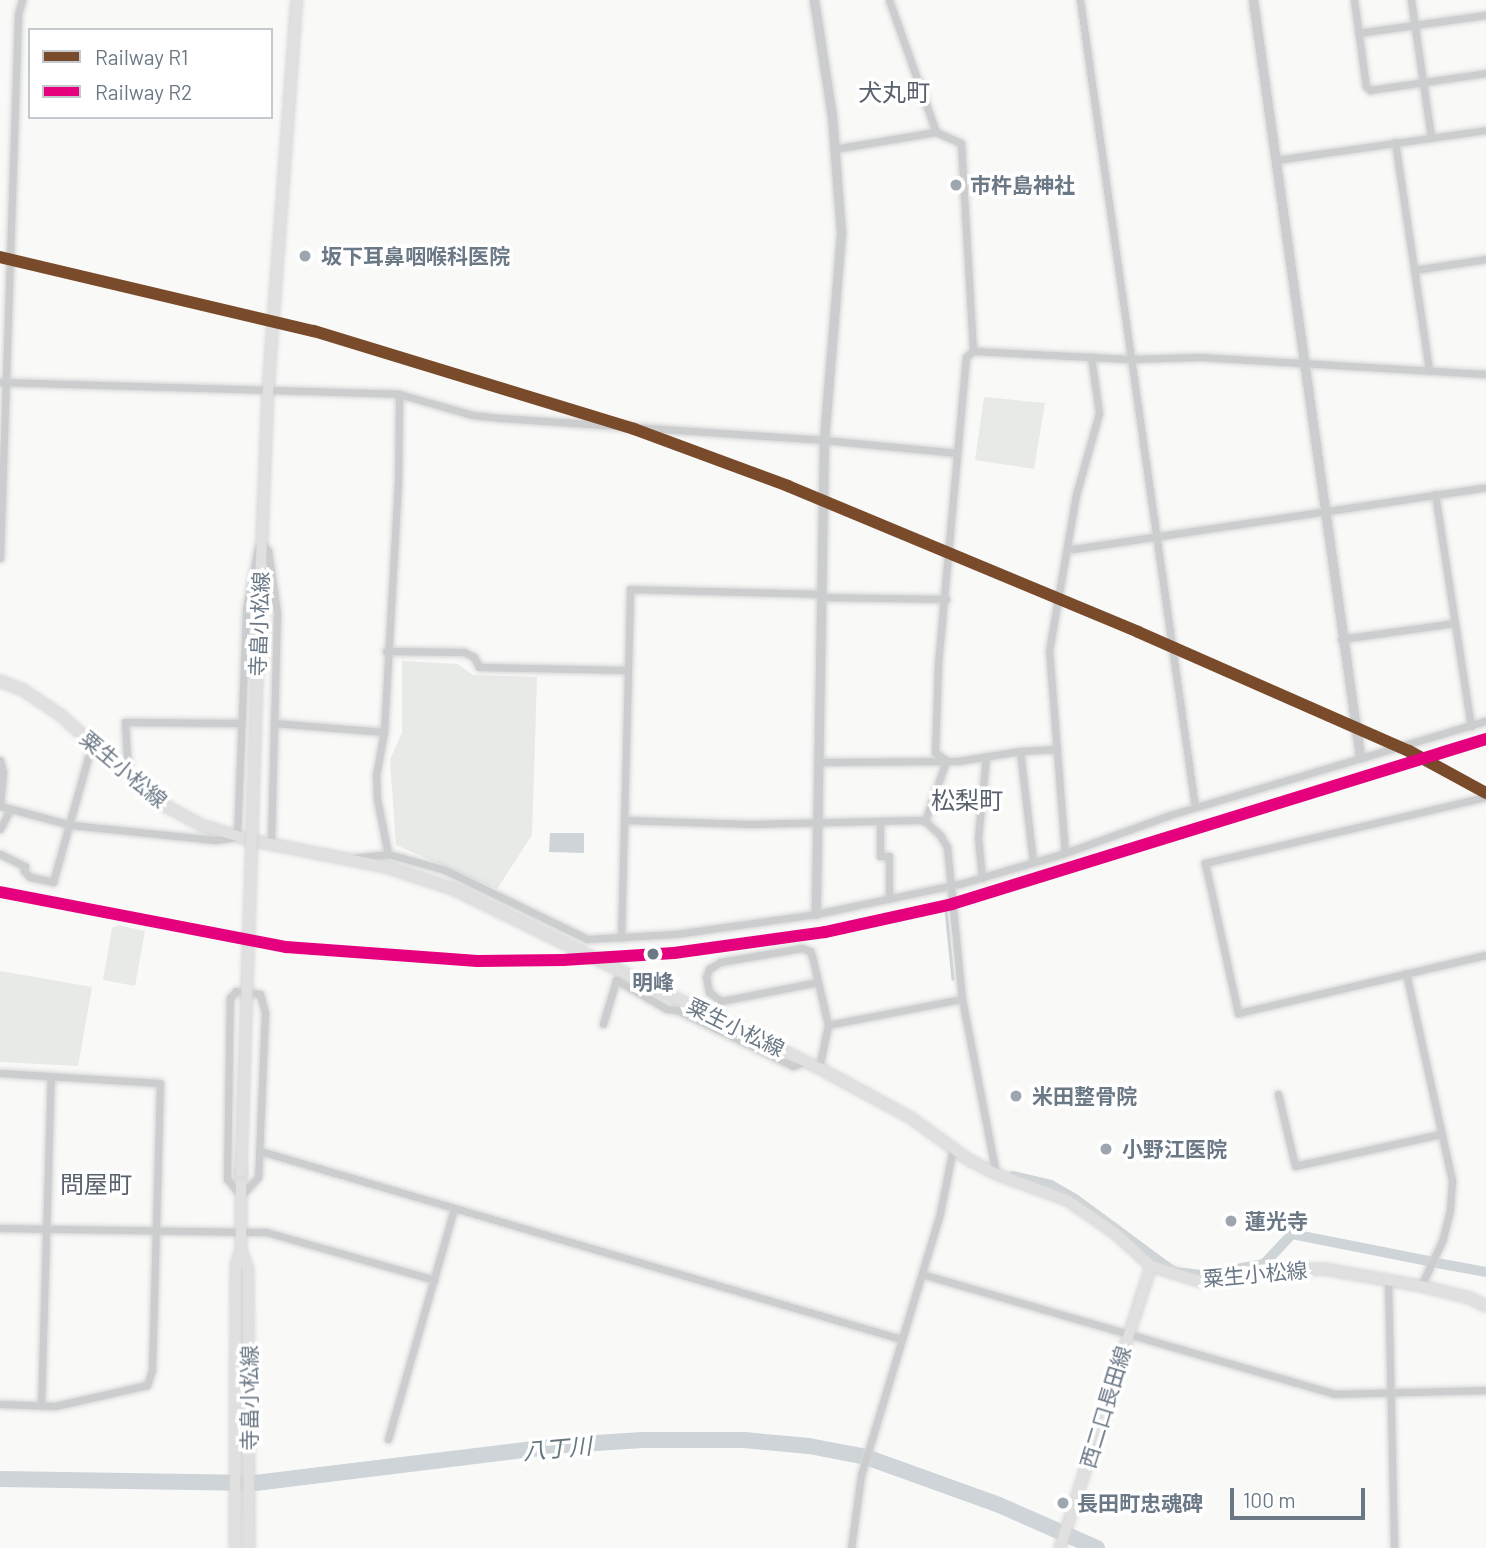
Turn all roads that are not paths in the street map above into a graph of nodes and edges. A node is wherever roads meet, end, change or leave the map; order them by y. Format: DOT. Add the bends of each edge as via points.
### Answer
graph roads {
  1 [pos="22,0"];
  2 [pos="297,0"];
  3 [pos="814,0"];
  4 [pos="889,0"];
  5 [pos="1080,0"];
  6 [pos="1253,0"];
  7 [pos="1353,0"];
  8 [pos="1411,0"];
  9 [pos="1486,15"];
  10 [pos="1414,24"];
  11 [pos="1358,33"];
  12 [pos="1486,74"];
  13 [pos="1422,84"];
  14 [pos="1486,130"];
  15 [pos="936,132"];
  16 [pos="1431,137"];
  17 [pos="1395,142"];
  18 [pos="834,149"];
  19 [pos="1276,160"];
  20 [pos="1486,259"];
  21 [pos="1414,270"];
  22 [pos="973,351"];
  23 [pos="1091,357"];
  24 [pos="1130,359"];
  25 [pos="1303,363"];
  26 [pos="1429,369"];
  27 [pos="1486,374"];
  28 [pos="3,382"];
  29 [pos="268,391"];
  30 [pos="399,394"];
  31 [pos="824,440"];
  32 [pos="957,453"];
  33 [pos="1486,487"];
  34 [pos="1435,494"];
  35 [pos="1325,510"];
  36 [pos="1156,538"];
  37 [pos="262,542"];
  38 [pos="1073,550"];
  39 [pos="0,558"];
  40 [pos="820,596"];
  41 [pos="946,598"];
  42 [pos="1455,623"];
  43 [pos="1341,639"];
  44 [pos="386,651"];
  45 [pos="627,670"];
  46 [pos="0,681"];
  47 [pos="1486,721"];
  48 [pos="242,723"];
  49 [pos="274,723"];
  50 [pos="1471,726"];
  51 [pos="384,732"];
  52 [pos="92,743"];
  53 [pos="1057,749"];
  54 [pos="1020,751"];
  55 [pos="986,756"];
  56 [pos="1360,757"];
  57 [pos="944,759"];
  58 [pos="0,760"];
  59 [pos="818,762"];
  60 [pos="128,775"];
  61 [pos="1486,797"];
  62 [pos="0,806"];
  63 [pos="1195,807"];
  64 [pos="10,809"];
  65 [pos="624,820"];
  66 [pos="880,821"];
  67 [pos="925,821"];
  68 [pos="817,823"];
  69 [pos="71,825"];
  70 [pos="0,829"];
  71 [pos="237,837"];
  72 [pos="271,843"];
  73 [pos="1065,853"];
  74 [pos="0,854"];
  75 [pos="388,854"];
  76 [pos="351,859"];
  77 [pos="1033,862"];
  78 [pos="982,878"];
  79 [pos="951,885"];
  80 [pos="889,899"];
  81 [pos="816,914"];
  82 [pos="621,938"];
  83 [pos="1486,955"];
  84 [pos="1406,973"];
  85 [pos="818,982"];
  86 [pos="962,999"];
  87 [pos="603,1024"];
  88 [pos="828,1026"];
  89 [pos="806,1061"];
  90 [pos="819,1068"];
  91 [pos="0,1073"];
  92 [pos="51,1076"];
  93 [pos="1278,1094"];
  94 [pos="1440,1134"];
  95 [pos="953,1148"];
  96 [pos="260,1151"];
  97 [pos="996,1174"];
  98 [pos="241,1196"];
  99 [pos="454,1209"];
  100 [pos="0,1228"];
  101 [pos="45,1230"];
  102 [pos="156,1231"];
  103 [pos="240,1233"];
  104 [pos="241,1250"];
  105 [pos="1151,1266"];
  106 [pos="922,1274"];
  107 [pos="434,1280"];
  108 [pos="1388,1280"];
  109 [pos="1421,1286"];
  110 [pos="1486,1306"];
  111 [pos="1128,1333"];
  112 [pos="901,1339"];
  113 [pos="1486,1390"];
  114 [pos="1391,1392"];
  115 [pos="0,1404"];
  116 [pos="41,1405"];
  117 [pos="388,1439"];
  118 [pos="235,1548"];
  119 [pos="249,1548"];
  120 [pos="851,1548"];
  121 [pos="1060,1548"];
  122 [pos="1394,1548"];
  1 -- 28 [label="street"];
  2 -- 29 [label="main road, 寺畠小松線"];
  3 -- 18 [label="street"];
  4 -- 15 [label="street"];
  5 -- 24 [label="street"];
  6 -- 19 [label="street"];
  7 -- 11 [label="street"];
  8 -- 10 [label="street"];
  9 -- 10 [label="street"];
  10 -- 11 [label="street"];
  10 -- 13 [label="street"];
  11 -- 13 [label="street" via="1370,90"];
  12 -- 13 [label="street"];
  13 -- 16 [label="street"];
  14 -- 16 [label="street"];
  15 -- 18 [label="street"];
  15 -- 22 [label="street" via="961,142"];
  16 -- 17 [label="street"];
  17 -- 19 [label="street"];
  17 -- 21 [label="street"];
  18 -- 31 [label="street" via="841,233"];
  19 -- 25 [label="street"];
  20 -- 21 [label="street"];
  21 -- 26 [label="street"];
  22 -- 23 [label="street"];
  22 -- 32 [label="street" via="966,357"];
  23 -- 24 [label="street"];
  23 -- 53 [label="street" via="1099,413 1076,495 1049,651"];
  24 -- 25 [label="street" via="1200,357"];
  24 -- 36 [label="street"];
  25 -- 26 [label="street"];
  25 -- 35 [label="street"];
  26 -- 27 [label="street"];
  28 -- 29 [label="street"];
  28 -- 39 [label="street"];
  29 -- 30 [label="street"];
  29 -- 37 [label="main road, 寺畠小松線"];
  30 -- 31 [label="street" via="472,415"];
  30 -- 44 [label="street"];
  31 -- 32 [label="street"];
  31 -- 40 [label="street"];
  32 -- 41 [label="street"];
  33 -- 34 [label="street"];
  34 -- 35 [label="street"];
  34 -- 42 [label="street"];
  35 -- 36 [label="street"];
  35 -- 43 [label="street"];
  36 -- 38 [label="street"];
  36 -- 63 [label="street"];
  37 -- 48 [label="street" via="246,609"];
  37 -- 49 [label="street" via="268,551 277,613"];
  37 -- 98 [label="main road, 寺畠小松線, bridge"];
  40 -- 41 [label="street"];
  40 -- 45 [label="street" via="630,589"];
  40 -- 59 [label="street"];
  41 -- 57 [label="street" via="935,752"];
  42 -- 43 [label="street"];
  42 -- 50 [label="street"];
  43 -- 56 [label="street"];
  44 -- 45 [label="street" via="464,652 474,657 479,667"];
  44 -- 51 [label="street"];
  45 -- 65 [label="street"];
  46 -- 52 [label="main road, 粟生小松線" via="32,696"];
  47 -- 50 [label="street"];
  48 -- 60 [label="street" via="125,722"];
  48 -- 71 [label="street"];
  49 -- 51 [label="street"];
  49 -- 72 [label="street"];
  50 -- 56 [label="street"];
  51 -- 75 [label="street" via="376,775"];
  52 -- 60 [label="main road, 粟生小松線"];
  52 -- 69 [label="street"];
  53 -- 54 [label="street"];
  53 -- 73 [label="street"];
  54 -- 55 [label="street"];
  54 -- 77 [label="street"];
  55 -- 57 [label="street"];
  55 -- 78 [label="street" via="978,838"];
  56 -- 63 [label="street"];
  57 -- 59 [label="street"];
  57 -- 67 [label="street"];
  58 -- 62 [label="street"];
  59 -- 68 [label="street"];
  60 -- 71 [label="main road, 粟生小松線" via="160,803 201,825"];
  61 -- 84 [label="street" via="1205,863 1238,1013"];
  62 -- 64 [label="street"];
  63 -- 73 [label="street"];
  64 -- 69 [label="street"];
  64 -- 70 [label="street"];
  65 -- 68 [label="street"];
  65 -- 82 [label="street"];
  66 -- 67 [label="street"];
  66 -- 68 [label="street"];
  66 -- 80 [label="street" via="880,856 890,856"];
  67 -- 79 [label="street" via="947,847"];
  68 -- 81 [label="street"];
  69 -- 71 [label="street" via="215,840"];
  69 -- 74 [label="street" via="52,883 30,877 25,866"];
  71 -- 72 [label="main road, 粟生小松線"];
  72 -- 76 [label="main road, 粟生小松線"];
  73 -- 77 [label="street"];
  75 -- 76 [label="street"];
  75 -- 82 [label="street" via="445,870 587,939"];
  76 -- 89 [label="main road, 粟生小松線" via="453,889"];
  77 -- 78 [label="street"];
  78 -- 79 [label="street"];
  79 -- 80 [label="street"];
  79 -- 86 [label="street"];
  80 -- 81 [label="street"];
  81 -- 82 [label="street"];
  83 -- 84 [label="street"];
  84 -- 94 [label="street"];
  85 -- 85 [label="street" via="720,1001 709,992 706,977 720,962 802,948 812,956"];
  85 -- 88 [label="street"];
  86 -- 88 [label="street"];
  86 -- 97 [label="street"];
  87 -- 89 [label="street" via="616,980 667,1009 793,1066"];
  88 -- 90 [label="street"];
  89 -- 90 [label="main road, 粟生小松線"];
  90 -- 95 [label="main road, 粟生小松線" via="911,1118"];
  91 -- 92 [label="street"];
  92 -- 101 [label="street"];
  92 -- 102 [label="street" via="160,1083"];
  93 -- 94 [label="street" via="1295,1166"];
  94 -- 109 [label="street" via="1452,1180 1450,1210 1443,1239"];
  95 -- 97 [label="main road, 粟生小松線"];
  95 -- 106 [label="street"];
  96 -- 98 [label="street" via="258,1177"];
  96 -- 98 [label="street" via="265,1013 260,994 236,991 229,1011 227,1179"];
  96 -- 99 [label="street"];
  97 -- 105 [label="main road, 粟生小松線" via="1068,1200"];
  98 -- 103 [label="main road, 寺畠小松線"];
  99 -- 107 [label="street"];
  99 -- 112 [label="street"];
  100 -- 101 [label="street"];
  101 -- 102 [label="street"];
  101 -- 116 [label="street"];
  102 -- 103 [label="street"];
  102 -- 116 [label="street" via="152,1370 146,1385 55,1406"];
  103 -- 104 [label="main road, 寺畠小松線"];
  103 -- 107 [label="street" via="266,1232"];
  104 -- 118 [label="main road, 寺畠小松線" via="236,1265"];
  104 -- 119 [label="main road, 寺畠小松線" via="248,1270"];
  105 -- 108 [label="main road, 粟生小松線" via="1199,1281 1292,1267"];
  105 -- 111 [label="main road, 西二口長田線"];
  106 -- 111 [label="street"];
  106 -- 112 [label="street"];
  107 -- 117 [label="street"];
  108 -- 109 [label="main road, 粟生小松線"];
  108 -- 114 [label="street"];
  109 -- 110 [label="main road, 粟生小松線"];
  111 -- 114 [label="street" via="1334,1394"];
  111 -- 121 [label="main road, 西二口長田線"];
  112 -- 120 [label="street" via="861,1475"];
  113 -- 114 [label="street"];
  114 -- 122 [label="street"];
  115 -- 116 [label="street"];
}
